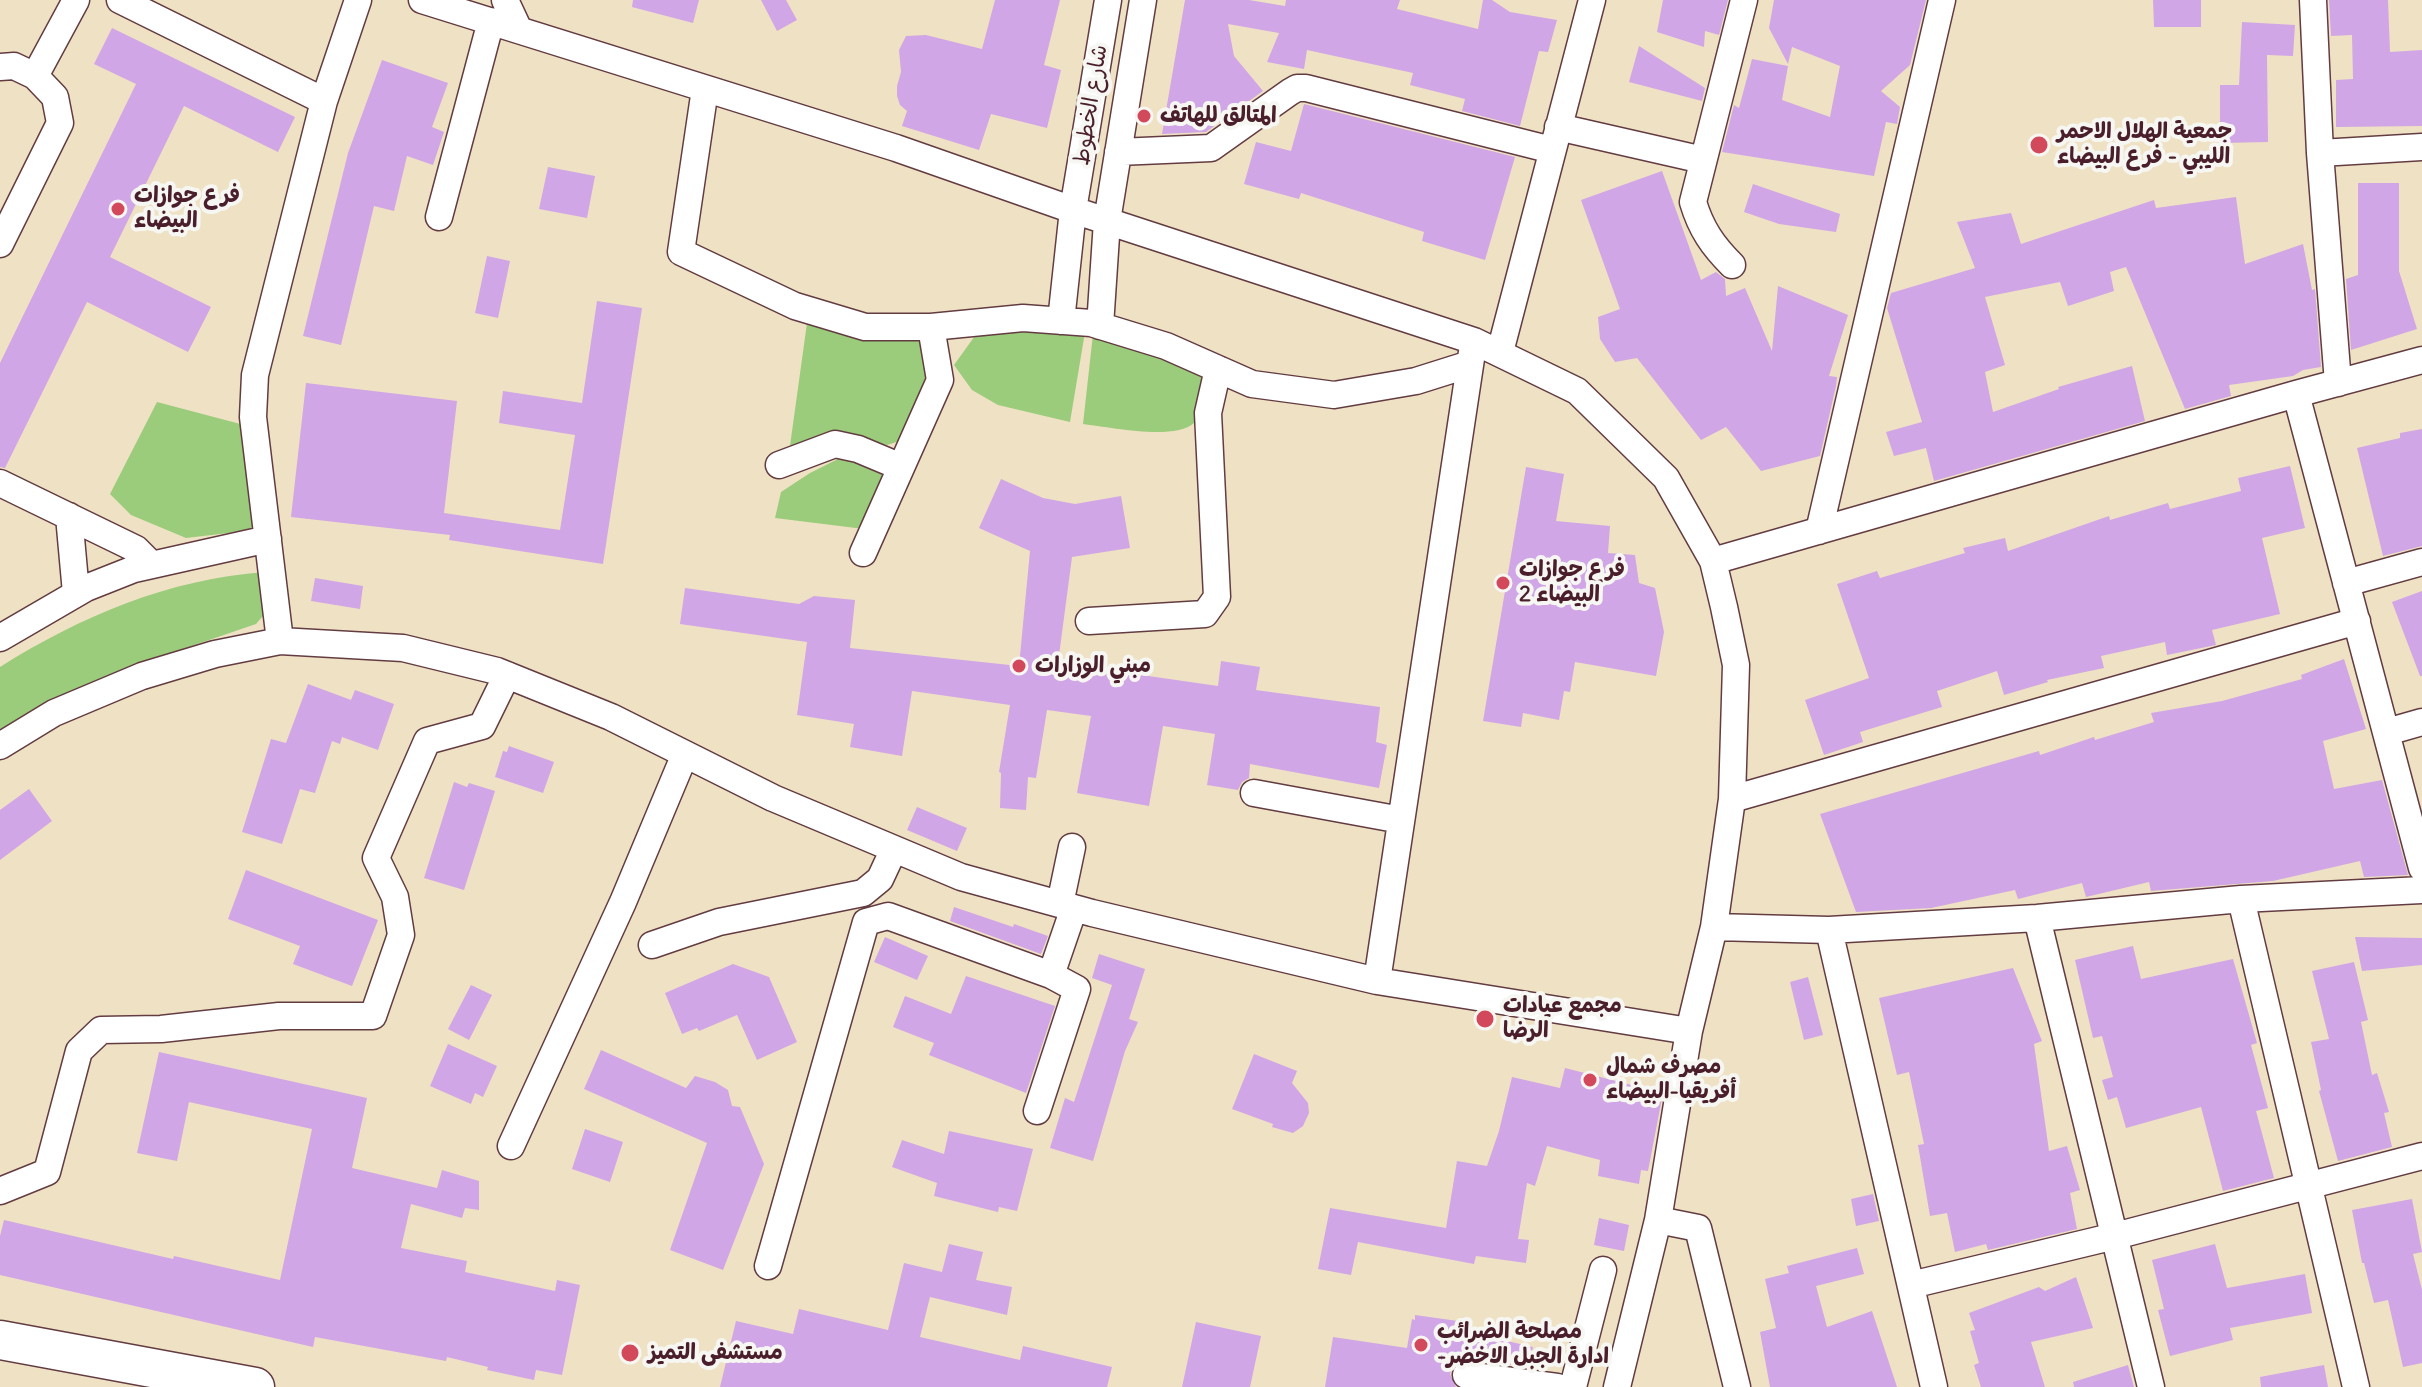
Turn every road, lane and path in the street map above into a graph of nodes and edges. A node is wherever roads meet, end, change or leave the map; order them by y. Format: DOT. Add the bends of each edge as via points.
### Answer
graph roads {
  1 [pos="76,0"];
  2 [pos="120,0"];
  3 [pos="358,0"];
  4 [pos="422,0"];
  5 [pos="1108,0"];
  6 [pos="1143,0"];
  7 [pos="1592,0"];
  8 [pos="1744,0"];
  9 [pos="1942,0"];
  10 [pos="2313,0"];
  11 [pos="476,8"];
  12 [pos="0,67"];
  13 [pos="35,76"];
  14 [pos="705,89"];
  15 [pos="324,101"];
  16 [pos="1555,139"];
  17 [pos="2422,147"];
  18 [pos="1118,152"];
  19 [pos="2320,153"];
  20 [pos="1703,160"];
  21 [pos="1073,210"];
  22 [pos="439,217"];
  23 [pos="1107,221"];
  24 [pos="0,244"];
  25 [pos="1732,265"];
  26 [pos="1061,321"];
  27 [pos="1100,326"];
  28 [pos="931,327"];
  29 [pos="1472,352"];
  30 [pos="1500,352"];
  31 [pos="2422,360"];
  32 [pos="1218,369"];
  33 [pos="2338,383"];
  34 [pos="2296,394"];
  35 [pos="779,465"];
  36 [pos="901,467"];
  37 [pos="0,483"];
  38 [pos="69,516"];
  39 [pos="1819,531"];
  40 [pos="268,539"];
  41 [pos="863,553"];
  42 [pos="1713,561"];
  43 [pos="2422,562"];
  44 [pos="152,565"];
  45 [pos="2346,583"];
  46 [pos="76,593"];
  47 [pos="1089,621"];
  48 [pos="2357,621"];
  49 [pos="0,638"];
  50 [pos="280,641"];
  51 [pos="507,675"];
  52 [pos="2422,722"];
  53 [pos="2387,732"];
  54 [pos="0,746"];
  55 [pos="685,754"];
  56 [pos="1254,793"];
  57 [pos="1732,799"];
  58 [pos="1401,820"];
  59 [pos="1072,847"];
  60 [pos="894,849"];
  61 [pos="2422,868"];
  62 [pos="2422,890"];
  63 [pos="2241,899"];
  64 [pos="1067,906"];
  65 [pos="2037,918"];
  66 [pos="1714,927"];
  67 [pos="1829,930"];
  68 [pos="652,945"];
  69 [pos="1051,975"];
  70 [pos="1377,981"];
  71 [pos="1689,1031"];
  72 [pos="1037,1111"];
  73 [pos="511,1146"];
  74 [pos="2422,1156"];
  75 [pos="2308,1184"];
  76 [pos="0,1191"];
  77 [pos="1658,1220"];
  78 [pos="2115,1236"];
  79 [pos="768,1266"];
  80 [pos="1603,1270"];
  81 [pos="1911,1285"];
  82 [pos="0,1340"];
  83 [pos="1466,1375"];
  84 [pos="255,1387"];
  85 [pos="1557,1387"];
  86 [pos="1573,1387"];
  87 [pos="1617,1387"];
  88 [pos="1737,1387"];
  89 [pos="1934,1387"];
  90 [pos="2151,1387"];
  91 [pos="2356,1387"];
  1 -- 13 [label="street"];
  2 -- 15 [label="street"];
  3 -- 15 [label="street"];
  4 -- 11 [label="street"];
  5 -- 21 [label="street, شارع الخطوط"];
  6 -- 18 [label="street, شارع الخطوط"];
  7 -- 16 [label="street"];
  8 -- 20 [label="street"];
  9 -- 39 [label="street"];
  10 -- 19 [label="street"];
  11 -- 14 [label="street" via="519,30"];
  11 -- 22 [label="street"];
  12 -- 13 [label="street" via="14,66"];
  13 -- 24 [label="street" via="55,97 60,123"];
  14 -- 21 [label="street"];
  14 -- 28 [label="street" via="681,252 795,306 865,327"];
  15 -- 40 [label="street" via="255,375 253,417"];
  16 -- 18 [label="street" via="1297,88 1211,148"];
  16 -- 20 [label="street"];
  16 -- 30 [label="street"];
  17 -- 19 [label="street"];
  18 -- 23 [label="street, شارع الخطوط"];
  19 -- 33 [label="street"];
  20 -- 25 [label="street" via="1693,202 1698,221"];
  21 -- 23 [label="street"];
  21 -- 26 [label="street, شارع الخطوط"];
  23 -- 27 [label="street, شارع الخطوط"];
  23 -- 29 [label="street"];
  26 -- 27 [label="street"];
  26 -- 28 [label="street" via="1023,318"];
  27 -- 32 [label="street"];
  28 -- 36 [label="street" via="940,380"];
  29 -- 30 [label="street"];
  29 -- 32 [label="street" via="1416,381 1334,395 1252,384"];
  29 -- 58 [label="street"];
  30 -- 42 [label="street" via="1577,391 1666,478"];
  31 -- 33 [label="street"];
  32 -- 47 [label="street" via="1208,413 1217,597 1205,614"];
  33 -- 34 [label="street"];
  34 -- 39 [label="street"];
  34 -- 45 [label="street"];
  35 -- 36 [label="street" via="835,444"];
  36 -- 41 [label="street"];
  37 -- 38 [label="street"];
  38 -- 44 [label="street" via="136,549"];
  38 -- 46 [label="street"];
  39 -- 42 [label="street"];
  40 -- 44 [label="street"];
  40 -- 50 [label="street"];
  42 -- 57 [label="street" via="1736,665"];
  43 -- 45 [label="street"];
  44 -- 46 [label="street"];
  45 -- 48 [label="street"];
  46 -- 49 [label="street"];
  48 -- 53 [label="street"];
  48 -- 57 [label="street"];
  50 -- 51 [label="street" via="403,648"];
  50 -- 54 [label="street" via="142,676 54,713"];
  51 -- 55 [label="street"];
  51 -- 76 [label="street" via="482,726 427,741 376,858 395,897 401,935 373,1016 279,1016 101,1030 79,1051 47,1172"];
  52 -- 53 [label="street"];
  53 -- 61 [label="street"];
  55 -- 60 [label="street"];
  55 -- 73 [label="street"];
  56 -- 58 [label="street"];
  57 -- 66 [label="street"];
  58 -- 70 [label="street"];
  59 -- 64 [label="street"];
  60 -- 64 [label="street" via="961,877"];
  60 -- 68 [label="street" via="880,879 863,893 719,922"];
  62 -- 63 [label="street"];
  63 -- 65 [label="street"];
  63 -- 75 [label="street"];
  64 -- 69 [label="street"];
  64 -- 70 [label="street"];
  65 -- 67 [label="street"];
  65 -- 78 [label="street"];
  66 -- 67 [label="street"];
  66 -- 71 [label="street"];
  67 -- 81 [label="street"];
  69 -- 72 [label="street" via="1077,989"];
  69 -- 79 [label="street" via="888,916 866,922"];
  70 -- 71 [label="street"];
  71 -- 77 [label="street"];
  74 -- 75 [label="street"];
  75 -- 78 [label="street"];
  75 -- 91 [label="street"];
  77 -- 87 [label="street"];
  77 -- 88 [label="street" via="1698,1228"];
  78 -- 81 [label="street"];
  78 -- 90 [label="street"];
  80 -- 86 [label="street"];
  81 -- 89 [label="street"];
  82 -- 84 [label="highway"];
  83 -- 85 [label="street"];
}
